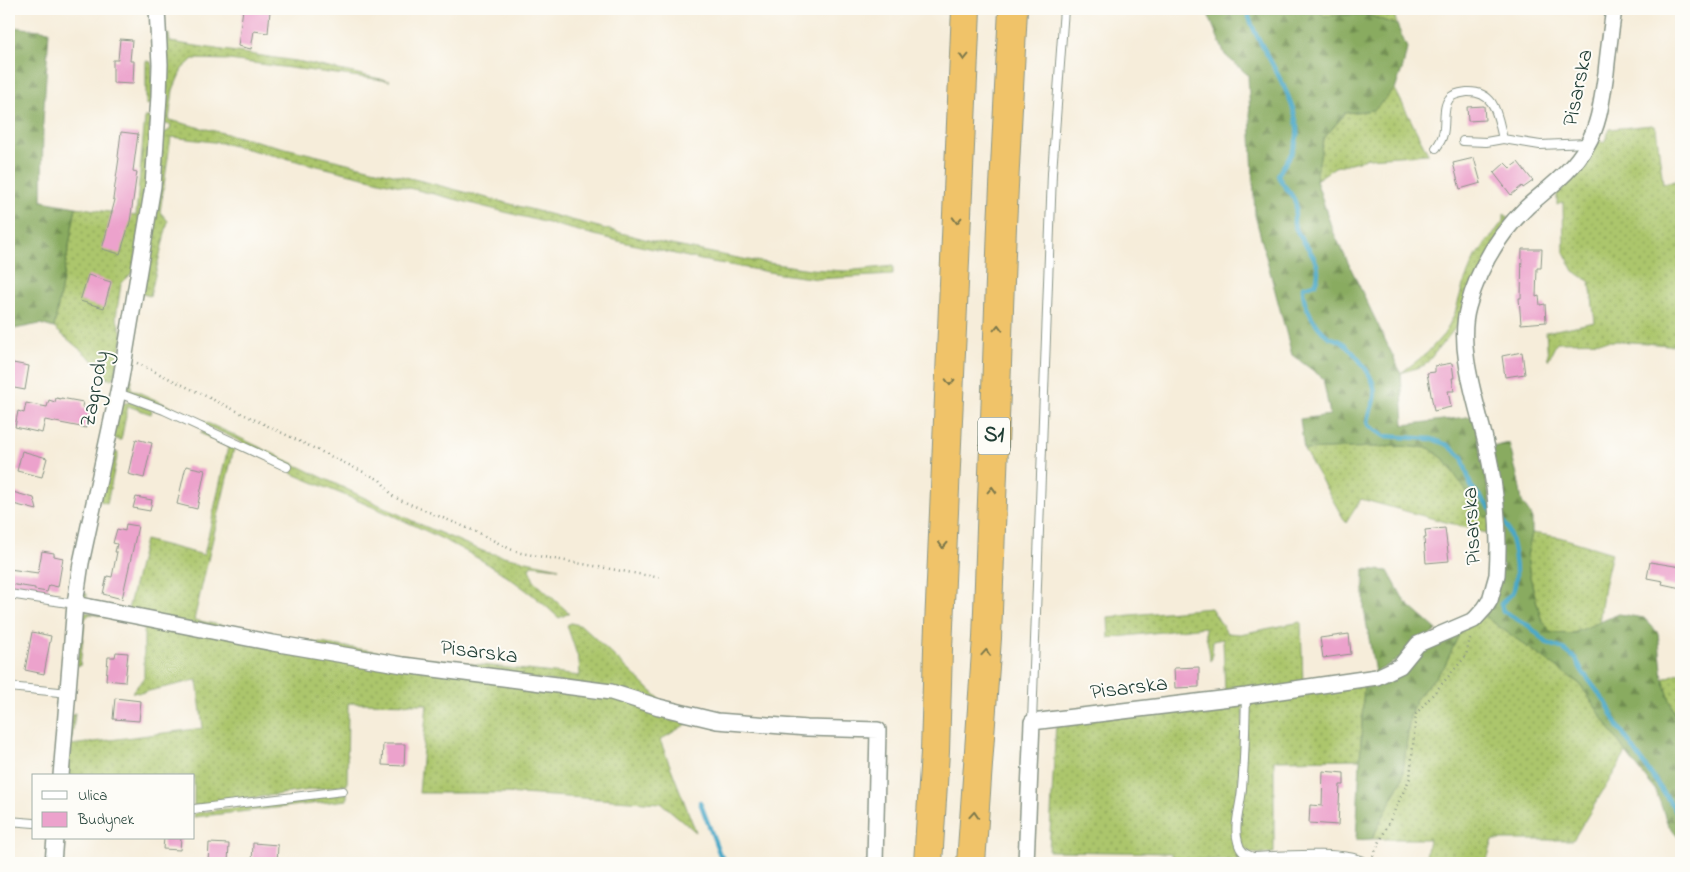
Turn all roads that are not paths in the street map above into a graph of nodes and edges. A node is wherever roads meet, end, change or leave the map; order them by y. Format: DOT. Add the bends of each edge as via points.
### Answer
graph roads {
  1 [pos="157,9"];
  2 [pos="966,9"];
  3 [pos="1013,9"];
  4 [pos="1064,9"];
  5 [pos="1614,9"];
  6 [pos="1503,138"];
  7 [pos="1463,141"];
  8 [pos="1588,143"];
  9 [pos="1436,148"];
  10 [pos="118,393"];
  11 [pos="287,467"];
  12 [pos="9,594"];
  13 [pos="76,604"];
  14 [pos="9,687"];
  15 [pos="69,693"];
  16 [pos="1246,696"];
  17 [pos="1032,722"];
  18 [pos="61,774"];
  19 [pos="344,791"];
  20 [pos="195,810"];
  21 [pos="9,821"];
  22 [pos="32,823"];
  23 [pos="55,840"];
  24 [pos="53,863"];
  25 [pos="875,863"];
  26 [pos="928,863"];
  27 [pos="970,863"];
  28 [pos="1026,863"];
  29 [pos="1368,863"];
  1 -- 10 [label="street, Zagrody" via="160,64 155,162"];
  2 -- 26 [label="highway, S1, one-way"];
  27 -- 3 [label="highway, S1, one-way" via="987,638"];
  4 -- 17 [label="lane" via="1052,173"];
  5 -- 8 [label="street, Pisarska" via="1598,122"];
  6 -- 7 [label="lane" via="1486,142"];
  6 -- 8 [label="lane" via="1540,145"];
  6 -- 9 [label="lane" via="1492,102 1480,92 1462,93 1449,99 1444,133"];
  8 -- 16 [label="street, Pisarska" via="1574,164 1502,235 1476,280 1467,309 1465,347 1496,506 1498,562 1495,586 1485,608 1474,620 1418,644 1400,666 1377,677"];
  10 -- 11 [label="lane" via="164,410"];
  10 -- 13 [label="street, Zagrody" via="81,563"];
  12 -- 13 [label="lane"];
  13 -- 15 [label="street, Zagrody"];
  13 -- 25 [label="street, Pisarska" via="273,644 611,692 717,721 878,730"];
  14 -- 15 [label="lane"];
  15 -- 18 [label="street, Zagrody"];
  16 -- 17 [label="street, Pisarska"];
  16 -- 29 [label="lane" via="1237,829 1240,849 1253,857 1330,855"];
  17 -- 28 [label="street"];
  19 -- 20 [label="lane"];
  21 -- 22 [label="lane"];
  23 -- 24 [label="street"];
}
